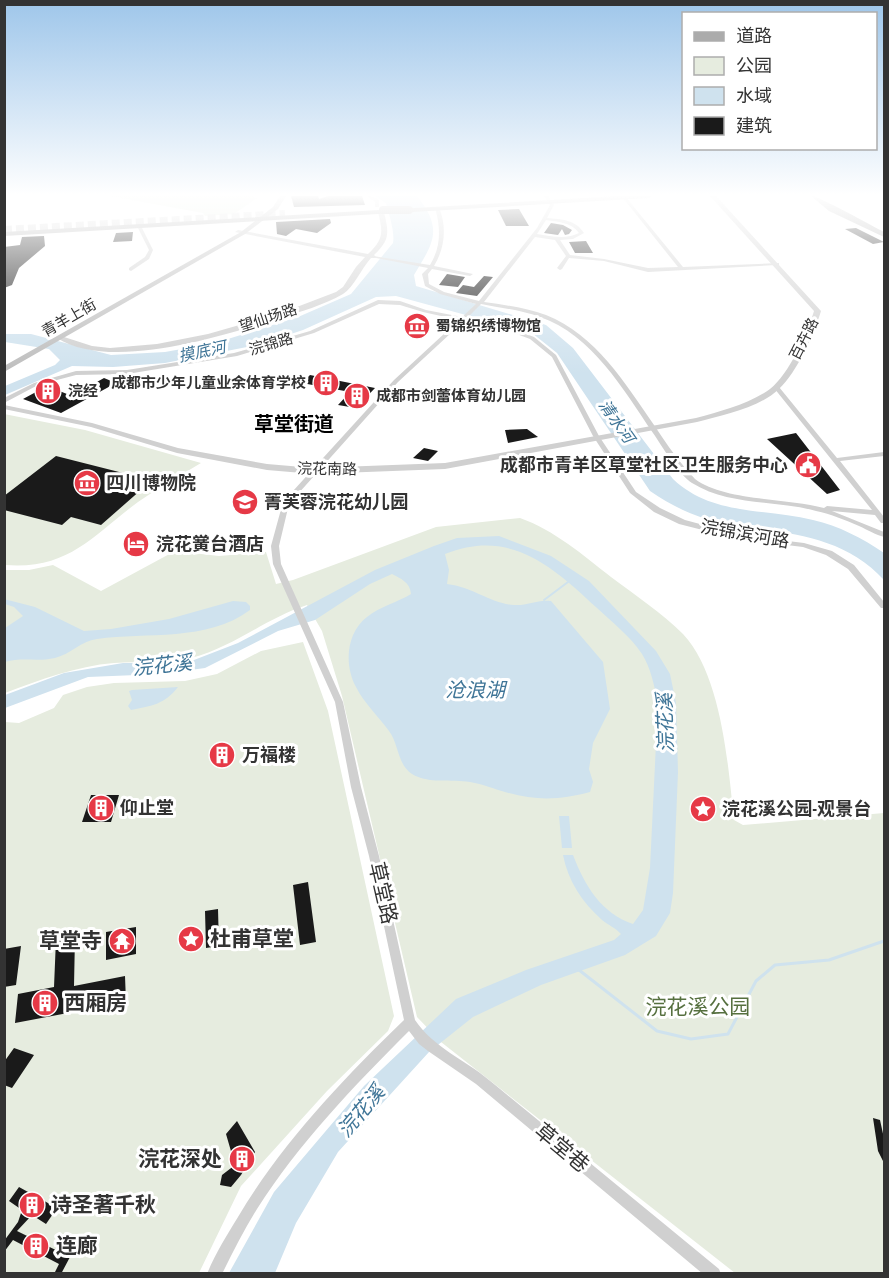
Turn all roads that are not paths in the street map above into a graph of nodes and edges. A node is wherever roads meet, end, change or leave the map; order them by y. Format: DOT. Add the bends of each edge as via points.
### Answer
graph roads {
  1 [pos="148,256"];
  2 [pos="201,256"];
  3 [pos="364,256"];
  4 [pos="437,256"];
  5 [pos="517,256"];
  6 [pos="568,256"];
  7 [pos="671,256"];
  8 [pos="769,256"];
  9 [pos="371,257"];
  10 [pos="777,264"];
  11 [pos="428,268"];
  12 [pos="560,268"];
  13 [pos="131,269"];
  14 [pos="682,269"];
  15 [pos="470,274"];
  16 [pos="480,304"];
  17 [pos="464,318"];
  18 [pos="58,338"];
  19 [pos="38,349"];
  20 [pos="4,366"];
  21 [pos="4,370"];
  22 [pos="777,388"];
  23 [pos="4,401"];
  24 [pos="4,407"];
  25 [pos="652,427"];
  26 [pos="601,436"];
  27 [pos="885,454"];
  28 [pos="834,460"];
  29 [pos="314,471"];
  30 [pos="805,506"];
  31 [pos="877,513"];
  32 [pos="885,521"];
  33 [pos="885,535"];
  34 [pos="885,606"];
  35 [pos="413,1027"];
  36 [pos="214,1274"];
  37 [pos="714,1274"];
  1 -- 13 [label="street"];
  2 -- 18 [label="main road, 青羊上街"];
  3 -- 9 [label="street"];
  4 -- 11 [label="street"];
  5 -- 16 [label="street, 草堂路"];
  6 -- 12 [label="street"];
  6 -- 14 [label="street" via="648,270"];
  7 -- 14 [label="street"];
  8 -- 10 [label="street, 百卉路"];
  9 -- 11 [label="street"];
  9 -- 18 [label="street, 望仙场路" via="359,267 346,289 334,295 275,318 210,336 111,350"];
  10 -- 14 [label="street"];
  10 -- 22 [label="street, 百卉路" via="818,311 814,326"];
  11 -- 15 [label="street"];
  11 -- 16 [label="street" via="427,285 440,293"];
  16 -- 17 [label="street, 草堂路"];
  16 -- 25 [label="street" via="559,322 585,341"];
  17 -- 23 [label="street, 浣锦路" via="400,303 378,302 312,332 235,355 127,372 75,373 36,384"];
  17 -- 26 [label="street, 浣锦滨河路" via="521,333 554,356"];
  17 -- 29 [label="street, 草堂路" via="396,381"];
  18 -- 19 [label="main road, 青羊上街"];
  19 -- 20 [label="main road, 青羊上街"];
  19 -- 21 [label="main road, 青羊上街"];
  22 -- 25 [label="street" via="730,410"];
  22 -- 28 [label="street"];
  24 -- 29 [label="street, 浣花南路" via="92,425 177,450 267,467"];
  25 -- 26 [label="street, 浣花南路"];
  25 -- 30 [label="street" via="681,468 704,487 738,498"];
  26 -- 29 [label="street, 浣花南路" via="445,466"];
  26 -- 34 [label="street, 浣锦滨河路" via="633,494 657,510 704,529 778,540 829,553 851,567"];
  27 -- 28 [label="street"];
  28 -- 31 [label="street"];
  29 -- 35 [label="street, 草堂路" via="286,504 274,546 277,564 339,702"];
  30 -- 31 [label="street"];
  30 -- 33 [label="street" via="831,512"];
  31 -- 32 [label="street"];
  35 -- 36 [label="street" via="317,1117 241,1223"];
  35 -- 37 [label="street, 草堂巷" via="436,1050 480,1080"];
}
